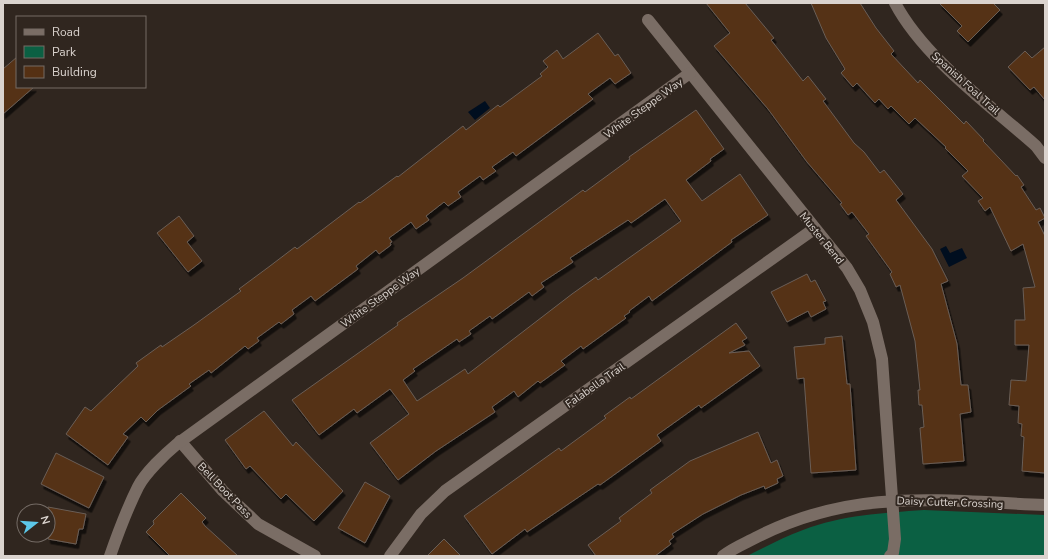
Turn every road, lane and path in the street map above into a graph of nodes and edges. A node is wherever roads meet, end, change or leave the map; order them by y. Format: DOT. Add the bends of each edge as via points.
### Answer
graph roads {
  1 [pos="895,3"];
  2 [pos="648,20"];
  3 [pos="690,73"];
  4 [pos="1041,142"];
  5 [pos="1045,158"];
  6 [pos="814,229"];
  7 [pos="180,442"];
  8 [pos="892,500"];
  9 [pos="1045,505"];
  10 [pos="110,556"];
  11 [pos="315,556"];
  12 [pos="390,556"];
  13 [pos="723,556"];
  14 [pos="890,556"];
  1 -- 4 [label="street, Spanish Foal Trail" via="905,20 951,72"];
  2 -- 3 [label="street, Muster Bend"];
  3 -- 6 [label="street, Muster Bend"];
  3 -- 7 [label="street, White Steppe Way"];
  4 -- 5 [label="street, Spanish Foal Trail"];
  6 -- 8 [label="street, Muster Bend" via="847,268 860,290 873,322 882,359"];
  6 -- 12 [label="street, Falabella Trail" via="445,491 421,514"];
  7 -- 10 [label="street, White Steppe Way" via="139,486"];
  7 -- 11 [label="street, Bell Boot Pass" via="223,491 258,524"];
  8 -- 9 [label="street, Daisy Cutter Crossing" via="934,499"];
  8 -- 13 [label="street, Daisy Cutter Crossing" via="832,509 799,518"];
  8 -- 14 [label="street, Muster Bend" via="895,539 893,553"];
}
